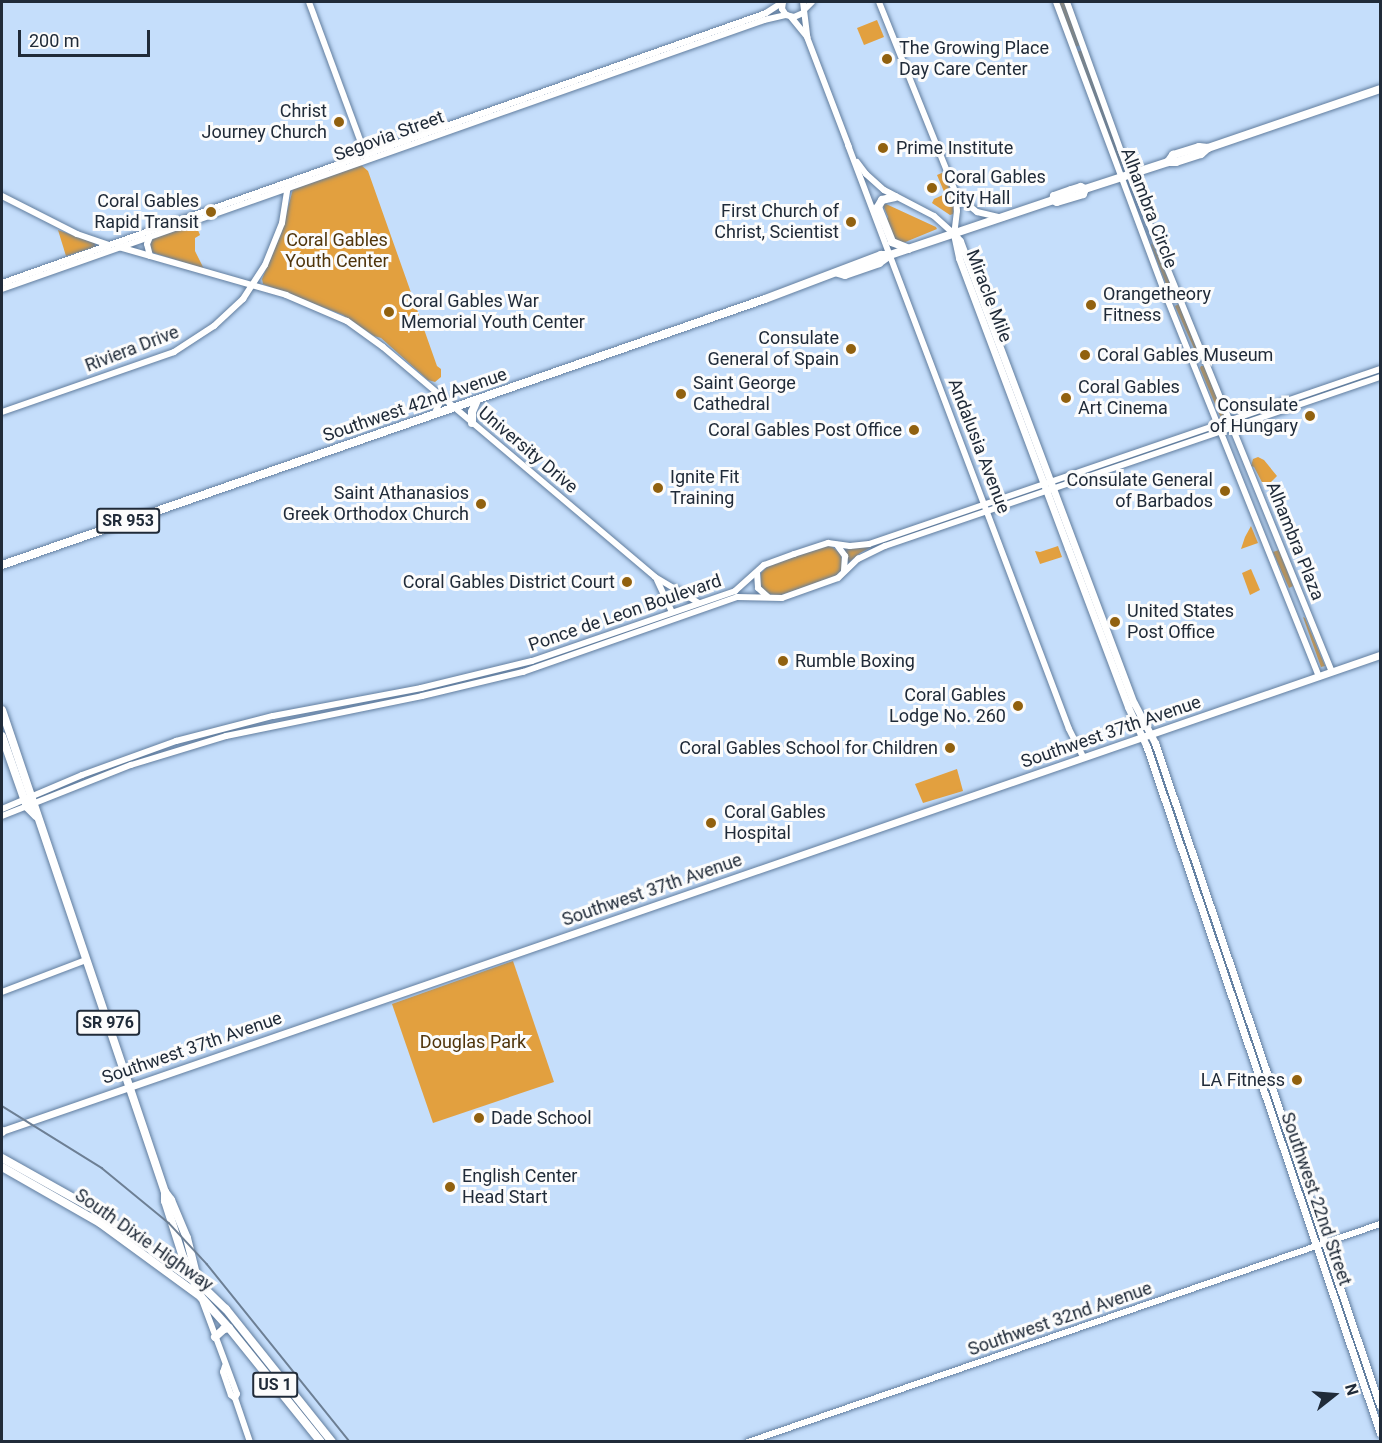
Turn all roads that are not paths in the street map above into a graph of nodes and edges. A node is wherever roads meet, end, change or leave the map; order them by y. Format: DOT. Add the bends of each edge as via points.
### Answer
graph roads {
  1 [pos="309,2"];
  2 [pos="783,2"];
  3 [pos="812,2"];
  4 [pos="879,2"];
  5 [pos="1056,2"];
  6 [pos="1067,2"];
  7 [pos="804,8"];
  8 [pos="789,16"];
  9 [pos="807,37"];
  10 [pos="1380,89"];
  11 [pos="848,145"];
  12 [pos="1204,147"];
  13 [pos="366,157"];
  14 [pos="1168,162"];
  15 [pos="1129,174"];
  16 [pos="1120,177"];
  17 [pos="288,185"];
  18 [pos="1083,188"];
  19 [pos="956,194"];
  20 [pos="2,196"];
  21 [pos="895,197"];
  22 [pos="1053,200"];
  23 [pos="1002,218"];
  24 [pos="1152,229"];
  25 [pos="1142,233"];
  26 [pos="954,234"];
  27 [pos="150,236"];
  28 [pos="1157,242"];
  29 [pos="109,245"];
  30 [pos="1147,247"];
  31 [pos="120,248"];
  32 [pos="909,249"];
  33 [pos="890,255"];
  34 [pos="150,256"];
  35 [pos="2,283"];
  36 [pos="252,286"];
  37 [pos="2,289"];
  38 [pos="1201,350"];
  39 [pos="1190,355"];
  40 [pos="1208,366"];
  41 [pos="1380,369"];
  42 [pos="1196,370"];
  43 [pos="1380,377"];
  44 [pos="437,393"];
  45 [pos="477,400"];
  46 [pos="454,408"];
  47 [pos="2,412"];
  48 [pos="434,415"];
  49 [pos="472,423"];
  50 [pos="1232,423"];
  51 [pos="1220,427"];
  52 [pos="1048,485"];
  53 [pos="985,507"];
  54 [pos="1256,516"];
  55 [pos="1270,519"];
  56 [pos="836,544"];
  57 [pos="2,565"];
  58 [pos="757,572"];
  59 [pos="844,572"];
  60 [pos="655,578"];
  61 [pos="1300,594"];
  62 [pos="768,598"];
  63 [pos="1289,598"];
  64 [pos="699,603"];
  65 [pos="1306,609"];
  66 [pos="672,612"];
  67 [pos="1296,616"];
  68 [pos="1380,655"];
  69 [pos="1332,672"];
  70 [pos="1319,676"];
  71 [pos="2,710"];
  72 [pos="1152,734"];
  73 [pos="2,736"];
  74 [pos="1143,737"];
  75 [pos="1083,757"];
  76 [pos="30,802"];
  77 [pos="2,809"];
  78 [pos="2,816"];
  79 [pos="86,960"];
  80 [pos="2,992"];
  81 [pos="129,1086"];
  82 [pos="2,1131"];
  83 [pos="1294,1150"];
  84 [pos="1284,1151"];
  85 [pos="2,1157"];
  86 [pos="2,1167"];
  87 [pos="165,1192"];
  88 [pos="1380,1224"];
  89 [pos="1326,1243"];
  90 [pos="1317,1246"];
  91 [pos="192,1278"];
  92 [pos="200,1285"];
  93 [pos="201,1297"];
  94 [pos="229,1328"];
  95 [pos="214,1337"];
  96 [pos="1380,1406"];
  97 [pos="1380,1433"];
  98 [pos="250,1442"];
  99 [pos="321,1442"];
  100 [pos="332,1442"];
  101 [pos="748,1442"];
  1 -- 13 [label="street"];
  2 -- 8 [label="street" via="782,9"];
  2 -- 13 [label="street, Segovia Street" via="766,13"];
  3 -- 7 [label="street"];
  4 -- 19 [label="street"];
  5 -- 16 [label="street, Alhambra Circle"];
  6 -- 15 [label="street, Alhambra Circle"];
  7 -- 8 [label="street, Segovia Street"];
  7 -- 9 [label="street"];
  8 -- 9 [label="street"];
  8 -- 13 [label="street, Segovia Street" via="764,20"];
  9 -- 11 [label="street"];
  10 -- 12 [label="main road, Southwest 42nd Avenue / SR 953"];
  11 -- 21 [label="street" via="866,174"];
  11 -- 33 [label="street, Andalusia Avenue"];
  12 -- 14 [label="main road, Southwest 42nd Avenue / SR 953" via="1187,159"];
  12 -- 14 [label="main road, Southwest 42nd Avenue / SR 953" via="1173,155"];
  13 -- 17 [label="street, Segovia Street"];
  14 -- 15 [label="main road, Southwest 42nd Avenue / SR 953"];
  15 -- 16 [label="main road, Southwest 42nd Avenue / SR 953"];
  15 -- 24 [label="street, Alhambra Circle"];
  16 -- 18 [label="main road, Southwest 42nd Avenue / SR 953"];
  16 -- 25 [label="street, Alhambra Circle"];
  17 -- 27 [label="street, Segovia Street"];
  17 -- 29 [label="street, Segovia Street"];
  17 -- 36 [label="street, Riviera Drive" via="279,232"];
  18 -- 22 [label="main road, Southwest 42nd Avenue / SR 953" via="1054,196"];
  18 -- 22 [label="main road, Southwest 42nd Avenue / SR 953" via="1083,194"];
  19 -- 23 [label="street" via="976,212"];
  19 -- 26 [label="street"];
  20 -- 29 [label="street, University Drive" via="77,234"];
  21 -- 26 [label="street" via="934,216"];
  21 -- 32 [label="main road" via="882,200 878,207 892,242"];
  22 -- 23 [label="main road, Southwest 42nd Avenue / SR 953"];
  23 -- 26 [label="main road, Southwest 42nd Avenue / SR 953"];
  24 -- 25 [label="street" via="1148,234"];
  24 -- 28 [label="street, Alhambra Circle"];
  25 -- 30 [label="street, Alhambra Circle"];
  26 -- 32 [label="main road, Southwest 42nd Avenue / SR 953"];
  26 -- 52 [label="main road, Miracle Mile" via="959,258"];
  27 -- 31 [label="street, Segovia Street"];
  27 -- 34 [label="street"];
  28 -- 30 [label="street" via="1151,241"];
  28 -- 38 [label="street, Alhambra Circle"];
  29 -- 31 [label="street, University Drive"];
  29 -- 35 [label="street, Segovia Street"];
  30 -- 39 [label="street, Alhambra Circle"];
  31 -- 34 [label="street, University Drive"];
  31 -- 37 [label="street, Segovia Street"];
  32 -- 33 [label="main road, Southwest 42nd Avenue / SR 953"];
  33 -- 45 [label="main road, Southwest 42nd Avenue / SR 953"];
  33 -- 53 [label="street, Andalusia Avenue"];
  34 -- 36 [label="street, University Drive"];
  36 -- 44 [label="street, University Drive" via="308,303 347,321"];
  36 -- 47 [label="street, Riviera Drive" via="219,322 177,350"];
  38 -- 39 [label="street" via="1198,357"];
  38 -- 40 [label="street, Alhambra Circle"];
  39 -- 42 [label="street, Alhambra Circle"];
  40 -- 42 [label="street" via="1200,364"];
  40 -- 50 [label="street, Alhambra Circle"];
  41 -- 50 [label="street, Ponce de Leon Boulevard"];
  42 -- 51 [label="street, Alhambra Circle"];
  43 -- 50 [label="street, Ponce de Leon Boulevard"];
  44 -- 46 [label="street, University Drive"];
  44 -- 48 [label="street" via="439,404"];
  45 -- 46 [label="main road, Southwest 42nd Avenue / SR 953"];
  45 -- 49 [label="main road"];
  46 -- 48 [label="main road, Southwest 42nd Avenue / SR 953"];
  46 -- 49 [label="street, University Drive"];
  48 -- 57 [label="main road, Southwest 42nd Avenue / SR 953"];
  49 -- 60 [label="street, University Drive"];
  50 -- 51 [label="street, Ponce de Leon Boulevard"];
  50 -- 55 [label="street, Alhambra Plaza"];
  51 -- 52 [label="street, Ponce de Leon Boulevard"];
  51 -- 54 [label="street, Alhambra Plaza"];
  52 -- 53 [label="street, Ponce de Leon Boulevard"];
  52 -- 72 [label="main road, Miracle Mile" via="1134,703"];
  52 -- 74 [label="main road, Miracle Mile"];
  53 -- 56 [label="street, Ponce de Leon Boulevard" via="866,544"];
  53 -- 59 [label="street, Ponce de Leon Boulevard" via="873,550"];
  53 -- 75 [label="street, Andalusia Avenue"];
  54 -- 55 [label="street"];
  54 -- 63 [label="street, Alhambra Plaza"];
  55 -- 61 [label="street, Alhambra Plaza"];
  56 -- 58 [label="street, Ponce de Leon Boulevard" via="824,544 768,563"];
  56 -- 59 [label="street" via="845,555"];
  58 -- 62 [label="street" via="758,588"];
  58 -- 64 [label="street, Ponce de Leon Boulevard" via="737,590"];
  59 -- 62 [label="street, Ponce de Leon Boulevard" via="838,578 782,598"];
  60 -- 64 [label="street, University Drive"];
  60 -- 66 [label="street"];
  61 -- 63 [label="street"];
  61 -- 65 [label="street, Alhambra Plaza"];
  62 -- 76 [label="street, Ponce de Leon Boulevard" via="734,598 498,679 217,738"];
  63 -- 67 [label="street, Alhambra Plaza"];
  64 -- 66 [label="street, Ponce de Leon Boulevard"];
  65 -- 67 [label="street"];
  65 -- 69 [label="street, Alhambra Plaza"];
  66 -- 76 [label="street, Ponce de Leon Boulevard" via="517,665 273,716 176,741"];
  67 -- 70 [label="street, Alhambra Plaza"];
  68 -- 69 [label="main road, Southwest 37th Avenue"];
  69 -- 70 [label="main road, Southwest 37th Avenue"];
  70 -- 72 [label="main road, Southwest 37th Avenue"];
  71 -- 76 [label="main road, SR 976"];
  72 -- 74 [label="main road, Southwest 37th Avenue"];
  72 -- 83 [label="main road, Southwest 22nd Street"];
  73 -- 76 [label="main road, SR 976"];
  74 -- 75 [label="main road, Southwest 37th Avenue"];
  74 -- 84 [label="main road, Southwest 22nd Street"];
  75 -- 81 [label="main road, Southwest 37th Avenue"];
  76 -- 77 [label="street, Ponce de Leon Boulevard"];
  76 -- 78 [label="street, Ponce de Leon Boulevard"];
  76 -- 79 [label="main road, SR 976"];
  79 -- 80 [label="street"];
  79 -- 81 [label="main road, SR 976"];
  81 -- 82 [label="main road, Southwest 37th Avenue"];
  81 -- 87 [label="main road, SR 976"];
  83 -- 84 [label="main road"];
  83 -- 89 [label="main road, Southwest 22nd Street"];
  84 -- 90 [label="main road, Southwest 22nd Street"];
  85 -- 91 [label="main road, South Dixie Highway / US 1" via="97,1210"];
  86 -- 93 [label="main road, South Dixie Highway / US 1" via="100,1223"];
  87 -- 91 [label="main road, SR 976"];
  87 -- 92 [label="main road, SR 976" via="187,1238"];
  88 -- 89 [label="street, Southwest 32nd Avenue"];
  89 -- 90 [label="street, Southwest 32nd Avenue"];
  89 -- 96 [label="main road, Southwest 22nd Street"];
  90 -- 97 [label="main road, Southwest 22nd Street"];
  90 -- 101 [label="street, Southwest 32nd Avenue"];
  91 -- 92 [label="main road, US 1"];
  91 -- 93 [label="main road, SR 976"];
  92 -- 93 [label="main road"];
  92 -- 100 [label="main road, US 1" via="226,1309"];
  93 -- 94 [label="main road, South Dixie Highway / US 1"];
  93 -- 95 [label="street"];
  94 -- 95 [label="main road"];
  94 -- 99 [label="main road, South Dixie Highway / US 1"];
  95 -- 98 [label="street" via="237,1394"];
}
